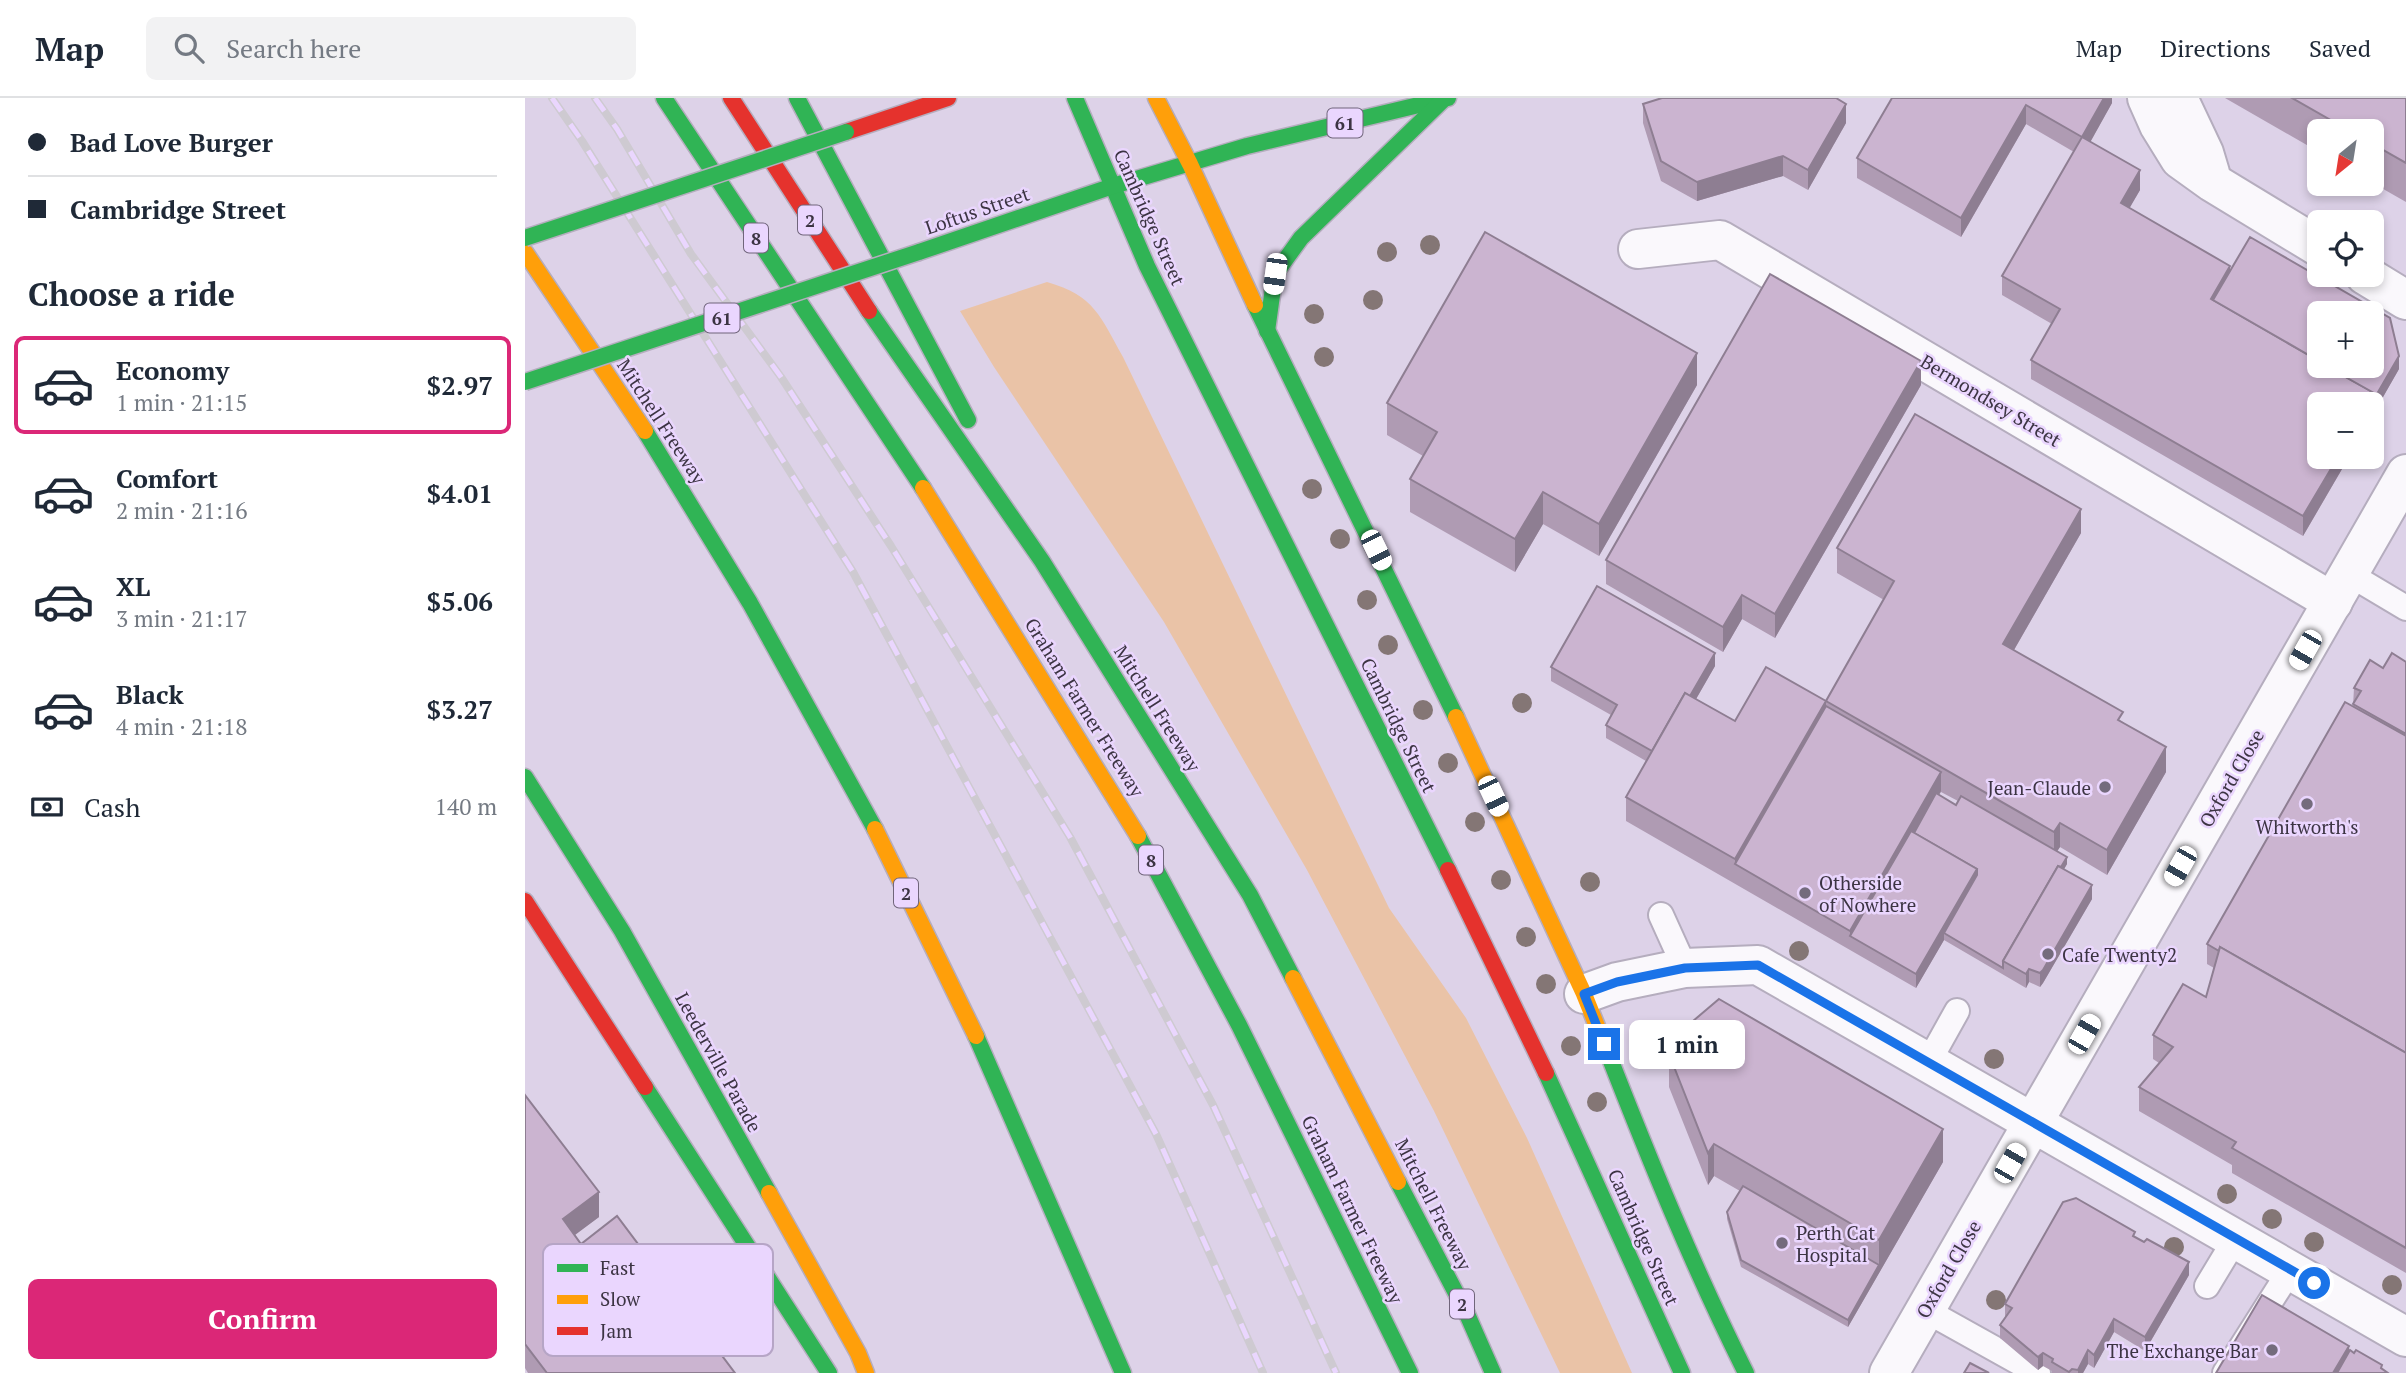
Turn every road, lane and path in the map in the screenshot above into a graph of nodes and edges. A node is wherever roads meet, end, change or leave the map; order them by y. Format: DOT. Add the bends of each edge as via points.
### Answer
graph roads {
  1 [pos="664,98"];
  2 [pos="731,98"];
  3 [pos="797,98"];
  4 [pos="948,98"];
  5 [pos="1075,98"];
  6 [pos="1156,98"];
  7 [pos="2147,98"];
  8 [pos="2178,98"];
  9 [pos="1446,99"];
  10 [pos="1190,164"];
  11 [pos="2213,182"];
  12 [pos="1113,186"];
  13 [pos="525,238"];
  14 [pos="2307,240"];
  15 [pos="1638,249"];
  16 [pos="525,252"];
  17 [pos="2384,287"];
  18 [pos="2406,300"];
  19 [pos="1267,331"];
  20 [pos="525,382"];
  21 [pos="2406,474"];
  22 [pos="1042,561"];
  23 [pos="2341,588"];
  24 [pos="2406,608"];
  25 [pos="525,777"];
  26 [pos="525,901"];
  27 [pos="1661,915"];
  28 [pos="1685,968"];
  29 [pos="1584,994"];
  30 [pos="1957,1012"];
  31 [pos="1928,1063"];
  32 [pos="2032,1123"];
  33 [pos="2236,1238"];
  34 [pos="746,1244"];
  35 [pos="2291,1269"];
  36 [pos="773,1286"];
  37 [pos="2207,1286"];
  38 [pos="1925,1310"];
  39 [pos="2406,1337"];
  40 [pos="829,1373"];
  41 [pos="866,1373"];
  42 [pos="1123,1373"];
  43 [pos="1410,1373"];
  44 [pos="1493,1373"];
  45 [pos="1682,1373"];
  46 [pos="1746,1373"];
  47 [pos="1889,1373"];
  48 [pos="2038,1373"];
  49 [pos="2225,1373"];
  1 -- 43 [label="main road, Graham Farmer Freeway / 8" via="925,491 1128,817 1239,1025"];
  2 -- 22 [label="main road, Mitchell Freeway / 2" via="889,342"];
  3 -- 22 [label="main road"];
  4 -- 13 [label="main road, bridge"];
  5 -- 12 [label="main road, Cambridge Street"];
  6 -- 10 [label="main road, Cambridge Street"];
  7 -- 11 [label="street" via="2180,159"];
  8 -- 11 [label="street"];
  9 -- 10 [label="main road, Loftus Street / 61"];
  9 -- 19 [label="main road" via="1301,238 1275,274"];
  10 -- 12 [label="main road, Loftus Street / 61"];
  10 -- 19 [label="main road, Cambridge Street"];
  11 -- 14 [label="street"];
  12 -- 20 [label="main road, Loftus Street / 61, bridge"];
  12 -- 45 [label="main road, Cambridge Street" via="1147,266 1548,1077"];
  15 -- 23 [label="street, Bermondsey Street" via="1720,240"];
  16 -- 42 [label="main road, Mitchell Freeway / 2" via="655,446 750,603 871,822 984,1052"];
  17 -- 18 [label="street"];
  19 -- 29 [label="main road, Cambridge Street" via="1424,648"];
  21 -- 23 [label="street, Oxford Close"];
  22 -- 44 [label="main road, Mitchell Freeway / 2" via="1250,895 1456,1292"];
  23 -- 24 [label="lane"];
  23 -- 32 [label="street, Oxford Close"];
  25 -- 41 [label="main road, Leederville Parade" via="622,931"];
  26 -- 34 [label="main road"];
  27 -- 28 [label="lane"];
  28 -- 29 [label="street"];
  28 -- 31 [label="street" via="1758,965"];
  29 -- 46 [label="main road, Cambridge Street" via="1672,1216"];
  30 -- 31 [label="lane"];
  31 -- 32 [label="street"];
  32 -- 33 [label="street"];
  32 -- 38 [label="street, Oxford Close"];
  33 -- 35 [label="street"];
  33 -- 37 [label="lane"];
  35 -- 39 [label="street"];
  35 -- 49 [label="lane"];
  36 -- 40 [label="main road"];
  38 -- 47 [label="street, Oxford Close"];
  38 -- 48 [label="lane"];
}
